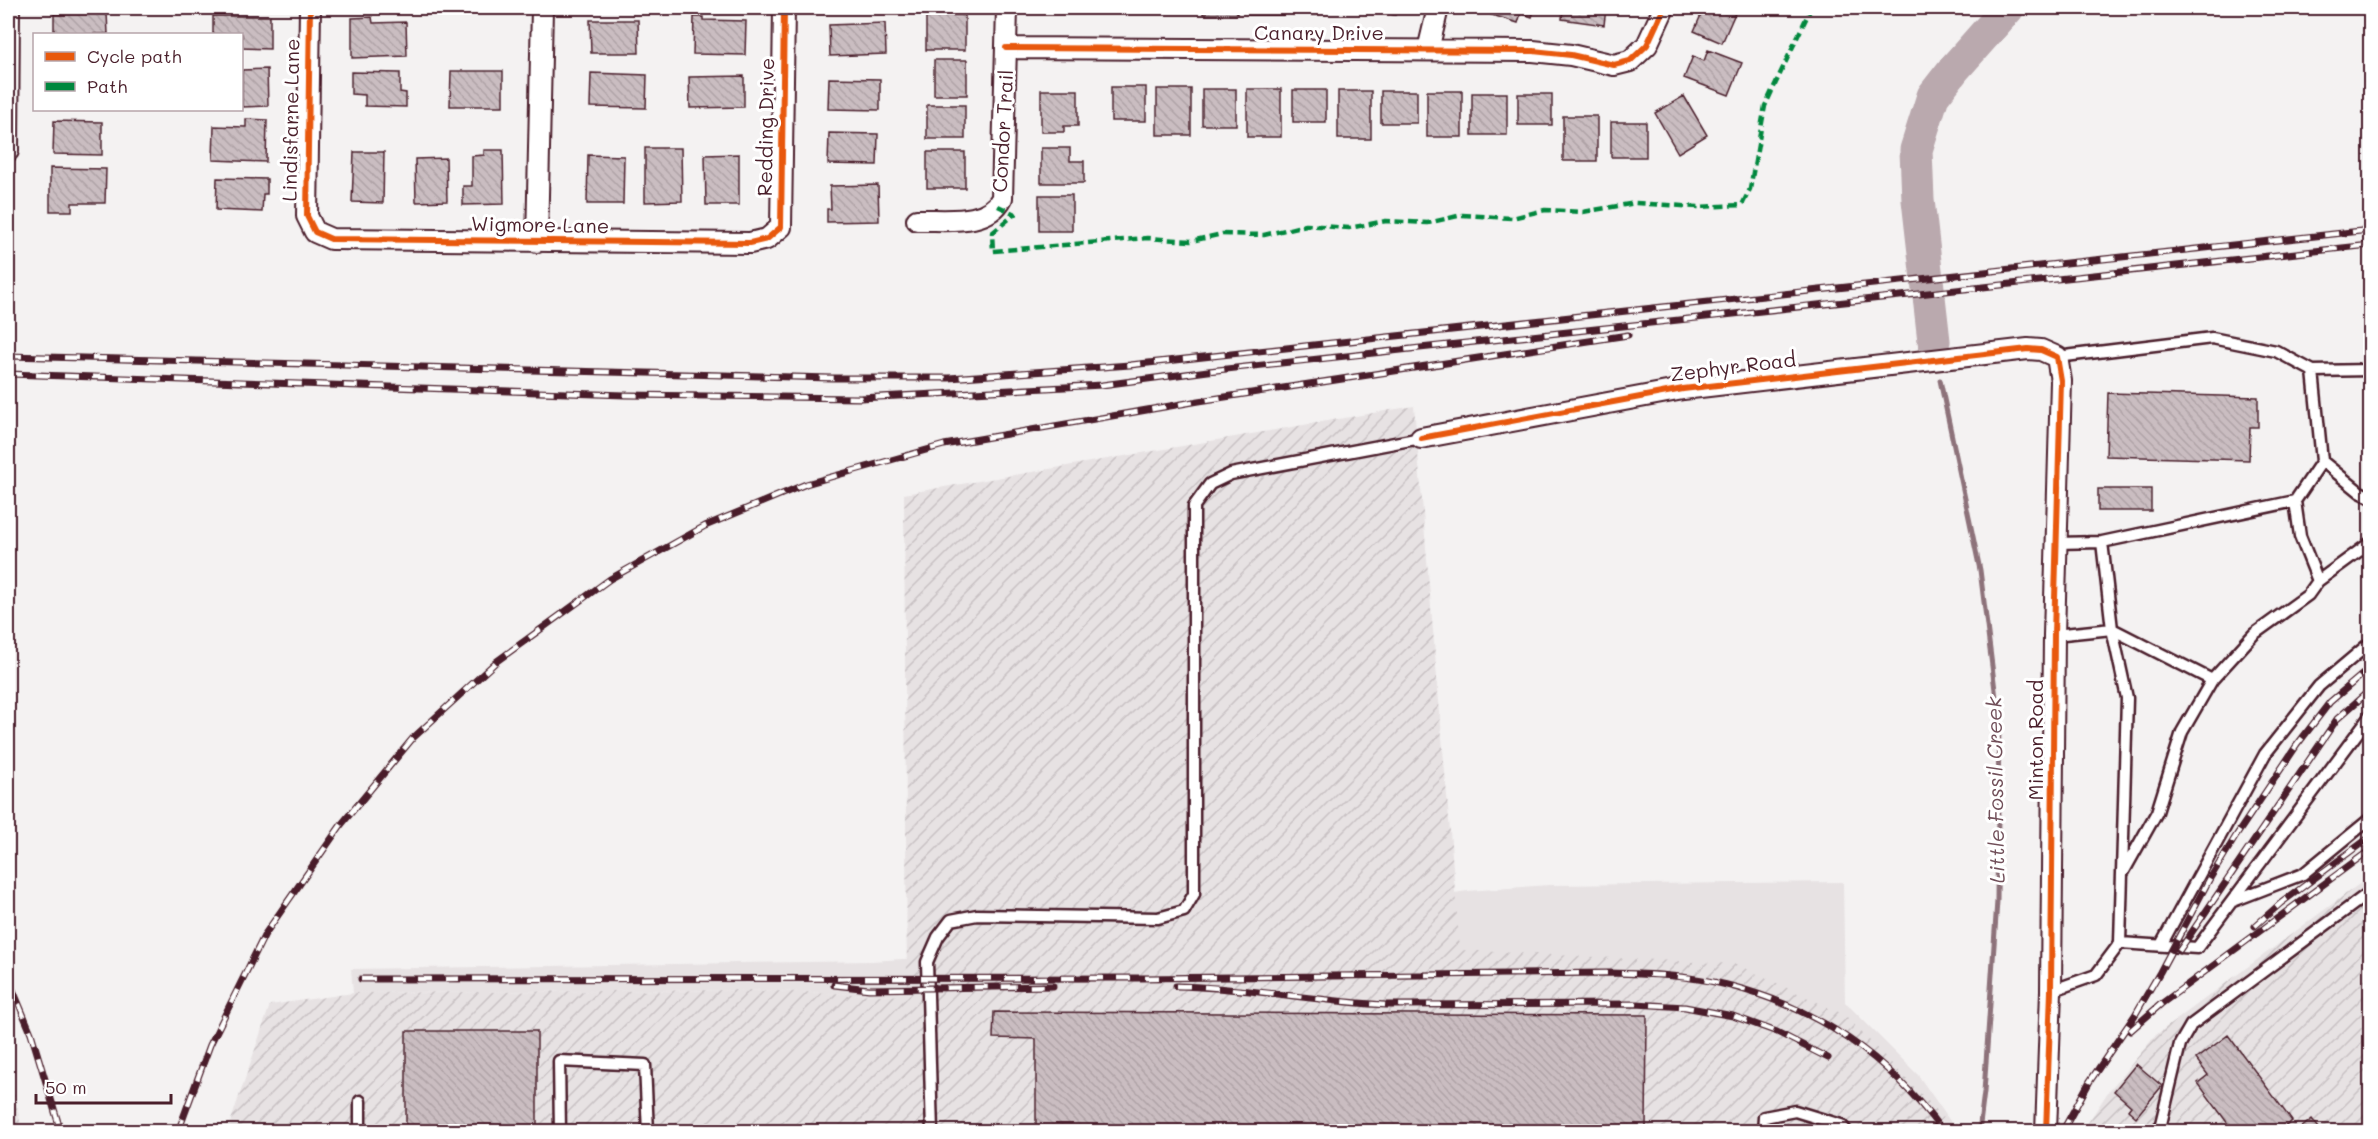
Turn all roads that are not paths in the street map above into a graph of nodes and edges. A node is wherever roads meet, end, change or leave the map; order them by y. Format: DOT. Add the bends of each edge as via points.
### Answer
graph roads {
  1 [pos="9,8"];
  2 [pos="310,8"];
  3 [pos="542,8"];
  4 [pos="784,8"];
  5 [pos="1006,8"];
  6 [pos="1438,8"];
  7 [pos="1664,8"];
  8 [pos="1006,48"];
  9 [pos="1428,50"];
  10 [pos="8,151"];
  11 [pos="917,220"];
  12 [pos="315,232"];
  13 [pos="767,239"];
  14 [pos="537,242"];
  15 [pos="2054,355"];
  16 [pos="2370,370"];
  17 [pos="2313,371"];
  18 [pos="1421,438"];
  19 [pos="2322,461"];
  20 [pos="2370,497"];
  21 [pos="2295,501"];
  22 [pos="2102,542"];
  23 [pos="2056,543"];
  24 [pos="2370,543"];
  25 [pos="2318,581"];
  26 [pos="2112,629"];
  27 [pos="2054,635"];
  28 [pos="2370,643"];
  29 [pos="2212,680"];
  30 [pos="2370,716"];
  31 [pos="2370,819"];
  32 [pos="2122,874"];
  33 [pos="2370,892"];
  34 [pos="2233,901"];
  35 [pos="2120,943"];
  36 [pos="2161,945"];
  37 [pos="2050,991"];
  38 [pos="360,1101"];
  39 [pos="360,1131"];
  40 [pos="560,1131"];
  41 [pos="648,1131"];
  42 [pos="932,1131"];
  43 [pos="1763,1131"];
  44 [pos="1847,1131"];
  45 [pos="2046,1131"];
  46 [pos="2159,1131"];
  1 -- 10 [label="street"];
  2 -- 12 [label="street, Lindisfarne Lane" via="306,216"];
  3 -- 14 [label="street"];
  4 -- 13 [label="street, Redding Drive" via="781,227"];
  5 -- 8 [label="street, Condor Trail"];
  6 -- 9 [label="street"];
  7 -- 9 [label="street, Canary Drive" via="1647,45 1630,61 1614,65 1533,51"];
  8 -- 9 [label="street, Canary Drive"];
  8 -- 11 [label="street, Condor Trail" via="1003,189 998,206 975,218"];
  12 -- 14 [label="street, Wigmore Lane" via="331,239"];
  13 -- 14 [label="street, Wigmore Lane" via="750,243"];
  15 -- 17 [label="lane" via="2212,338 2276,351"];
  15 -- 18 [label="street, Zephyr Road" via="2028,349 1683,390"];
  15 -- 23 [label="street, Minton Road" via="2061,381"];
  16 -- 17 [label="lane"];
  17 -- 19 [label="lane"];
  18 -- 42 [label="lane" via="1231,474 1210,484 1194,506 1194,894 1184,911 1158,918 977,915 951,920 927,962"];
  19 -- 20 [label="lane"];
  19 -- 21 [label="lane"];
  21 -- 22 [label="lane"];
  21 -- 25 [label="lane" via="2300,536"];
  22 -- 23 [label="lane"];
  22 -- 26 [label="lane"];
  23 -- 27 [label="street, Minton Road"];
  24 -- 25 [label="lane"];
  25 -- 29 [label="lane" via="2308,595 2254,634"];
  26 -- 27 [label="lane"];
  26 -- 29 [label="lane"];
  26 -- 32 [label="lane" via="2127,698"];
  27 -- 37 [label="street, Minton Road"];
  28 -- 36 [label="lane" via="2319,686 2265,754"];
  29 -- 32 [label="lane" via="2182,732 2157,812"];
  30 -- 34 [label="lane"];
  31 -- 34 [label="lane" via="2303,874"];
  32 -- 35 [label="lane"];
  33 -- 46 [label="lane" via="2191,1025 2180,1044"];
  34 -- 36 [label="lane" via="2197,948"];
  35 -- 36 [label="lane"];
  35 -- 37 [label="lane" via="2096,975"];
  37 -- 45 [label="street, Minton Road"];
  38 -- 39 [label="lane"];
  40 -- 41 [label="lane" via="559,1061 645,1065"];
  43 -- 44 [label="lane" via="1764,1117 1795,1111 1841,1125"];
}
